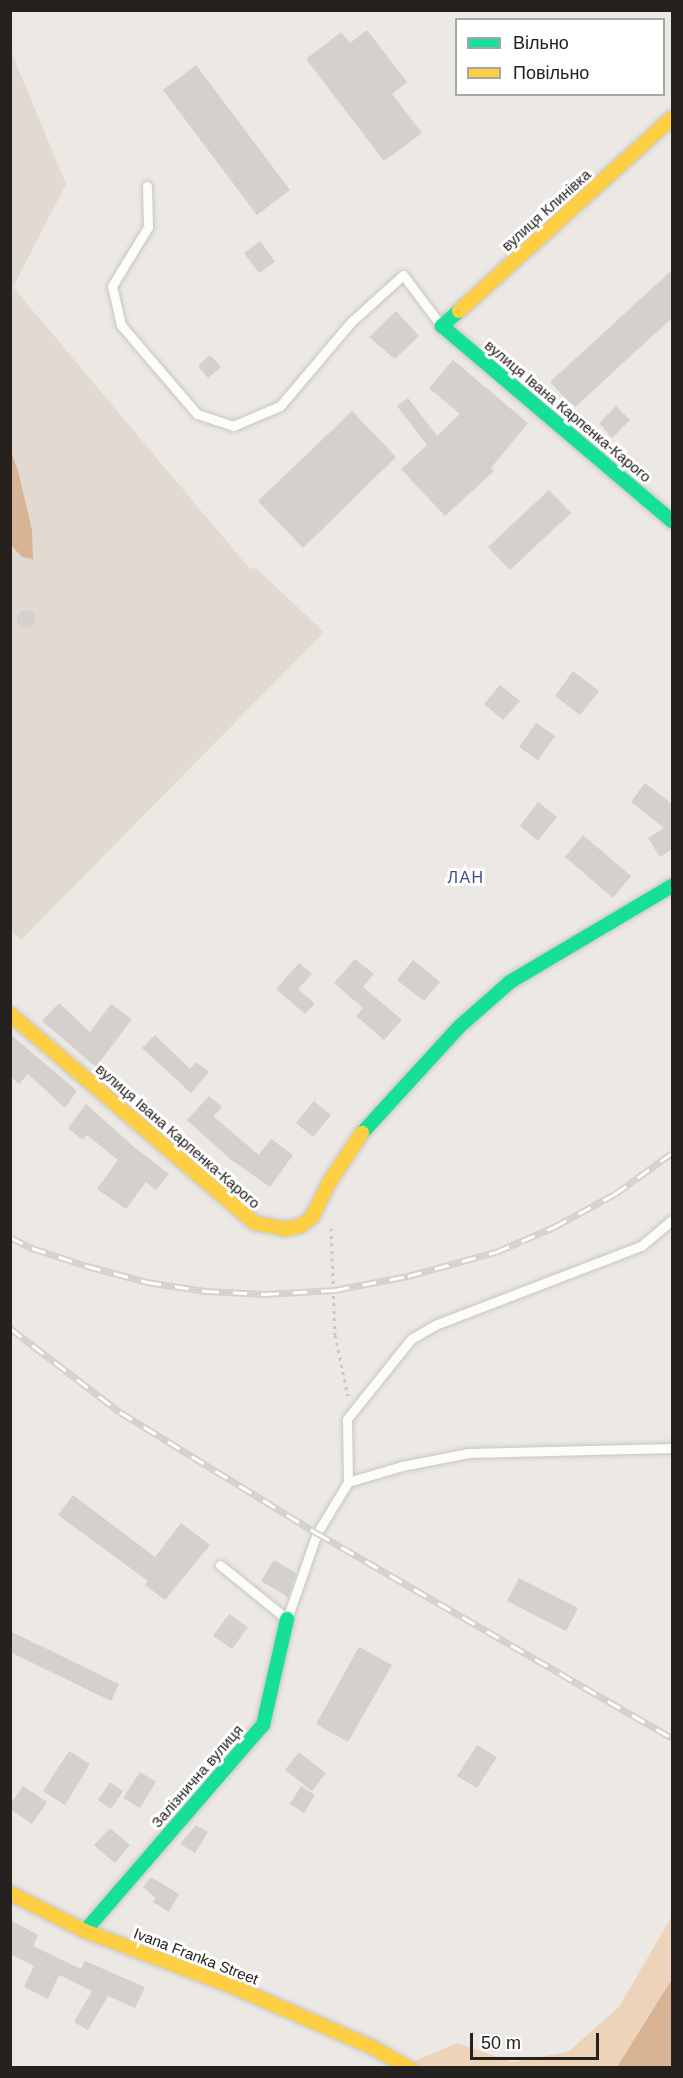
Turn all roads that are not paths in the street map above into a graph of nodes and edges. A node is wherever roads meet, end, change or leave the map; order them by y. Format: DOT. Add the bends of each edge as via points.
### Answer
graph roads {
  1 [pos="672,118"];
  2 [pos="147,186"];
  3 [pos="442,326"];
  4 [pos="672,521"];
  5 [pos="672,886"];
  6 [pos="10,1014"];
  7 [pos="672,1220"];
  8 [pos="672,1448"];
  9 [pos="348,1482"];
  10 [pos="220,1566"];
  11 [pos="286,1619"];
  12 [pos="10,1893"];
  13 [pos="85,1931"];
  14 [pos="409,2067"];
  1 -- 3 [label="street, вулиця Клинівка"];
  2 -- 3 [label="lane" via="147,227 112,286 121,325 196,414 233,426 280,406 351,322 403,275"];
  3 -- 4 [label="street, вулиця Івана Карпенка-Карого"];
  5 -- 6 [label="street, вулиця Івана Карпенка-Карого" via="510,982 460,1026 360,1136 312,1217 300,1226 285,1229 255,1224"];
  7 -- 9 [label="lane" via="641,1246 435,1325 411,1339 347,1419"];
  8 -- 9 [label="lane" via="468,1453"];
  9 -- 11 [label="lane" via="316,1533"];
  10 -- 11 [label="lane"];
  11 -- 13 [label="street, Залізнична вулиця" via="263,1725"];
  12 -- 13 [label="street, Ivana Franka Street"];
  13 -- 14 [label="street, Ivana Franka Street" via="234,1987"];
}
